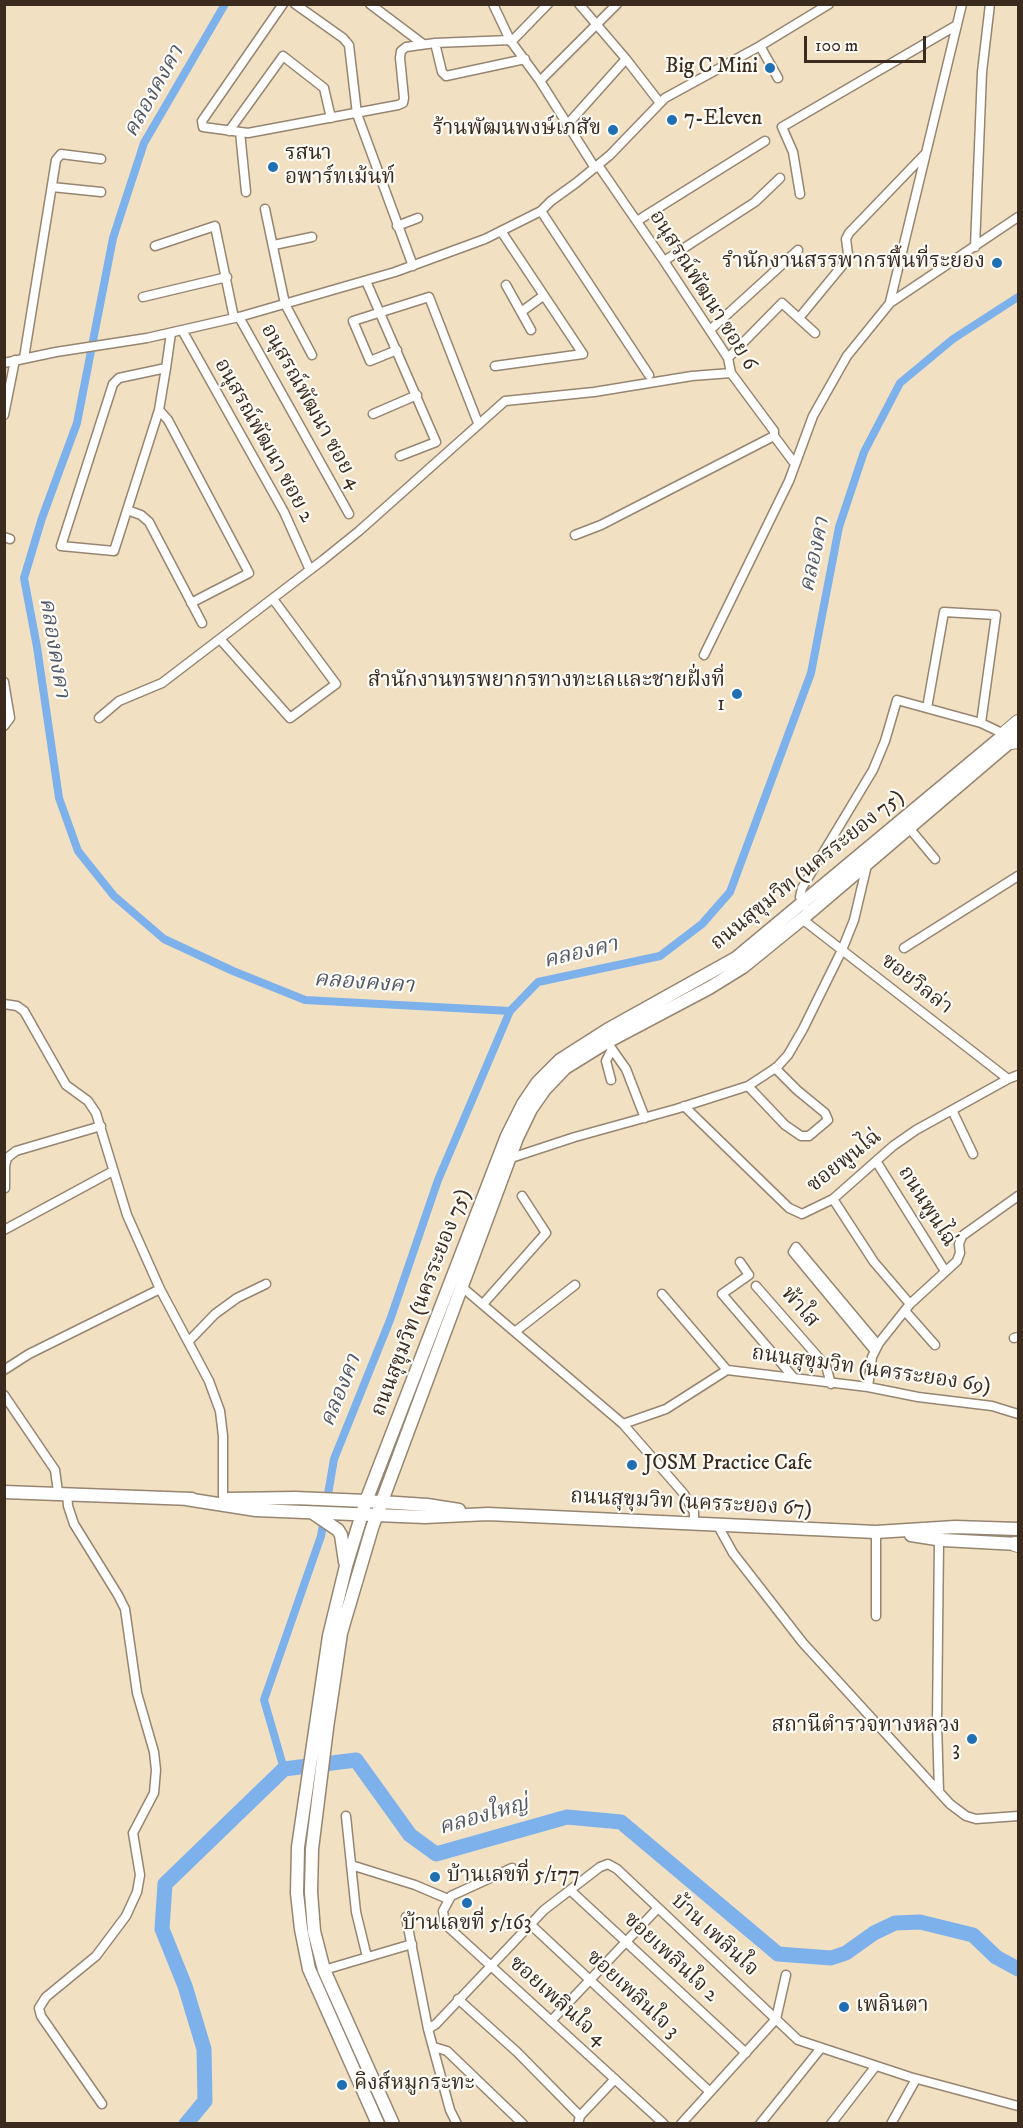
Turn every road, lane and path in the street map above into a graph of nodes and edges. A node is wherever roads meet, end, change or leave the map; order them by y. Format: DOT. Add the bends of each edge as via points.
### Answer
graph roads {
  1 [pos="283,4"];
  2 [pos="295,4"];
  3 [pos="370,4"];
  4 [pos="493,4"];
  5 [pos="548,4"];
  6 [pos="579,4"];
  7 [pos="616,4"];
  8 [pos="829,4"];
  9 [pos="962,4"];
  10 [pos="990,4"];
  11 [pos="596,24"];
  12 [pos="957,25"];
  13 [pos="511,41"];
  14 [pos="435,43"];
  15 [pos="423,44"];
  16 [pos="760,46"];
  17 [pos="525,59"];
  18 [pos="626,59"];
  19 [pos="778,78"];
  20 [pos="540,81"];
  21 [pos="660,103"];
  22 [pos="357,114"];
  23 [pos="331,118"];
  24 [pos="567,124"];
  25 [pos="229,131"];
  26 [pos="240,132"];
  27 [pos="765,141"];
  28 [pos="926,154"];
  29 [pos="101,159"];
  30 [pos="597,167"];
  31 [pos="780,178"];
  32 [pos="52,187"];
  33 [pos="101,192"];
  34 [pos="246,192"];
  35 [pos="800,194"];
  36 [pos="265,209"];
  37 [pos="541,211"];
  38 [pos="1018,217"];
  39 [pos="418,218"];
  40 [pos="637,221"];
  41 [pos="397,226"];
  42 [pos="501,231"];
  43 [pos="312,237"];
  44 [pos="274,245"];
  45 [pos="155,246"];
  46 [pos="975,247"];
  47 [pos="798,250"];
  48 [pos="664,261"];
  49 [pos="412,266"];
  50 [pos="227,277"];
  51 [pos="366,281"];
  52 [pos="506,285"];
  53 [pos="543,296"];
  54 [pos="143,297"];
  55 [pos="890,303"];
  56 [pos="285,304"];
  57 [pos="380,311"];
  58 [pos="521,312"];
  59 [pos="237,317"];
  60 [pos="799,318"];
  61 [pos="182,330"];
  62 [pos="531,330"];
  63 [pos="710,330"];
  64 [pos="171,333"];
  65 [pos="815,333"];
  66 [pos="397,350"];
  67 [pos="312,354"];
  68 [pos="728,358"];
  69 [pos="19,359"];
  70 [pos="4,363"];
  71 [pos="495,366"];
  72 [pos="166,368"];
  73 [pos="731,373"];
  74 [pos="649,375"];
  75 [pos="417,395"];
  76 [pos="159,410"];
  77 [pos="373,414"];
  78 [pos="4,415"];
  79 [pos="478,423"];
  80 [pos="774,436"];
  81 [pos="400,456"];
  82 [pos="795,464"];
  83 [pos="127,510"];
  84 [pos="350,514"];
  85 [pos="575,536"];
  86 [pos="310,570"];
  87 [pos="273,599"];
  88 [pos="191,603"];
  89 [pos="202,623"];
  90 [pos="220,639"];
  91 [pos="704,656"];
  92 [pos="4,682"];
  93 [pos="927,708"];
  94 [pos="99,718"];
  95 [pos="981,723"];
  96 [pos="1018,723"];
  97 [pos="4,726"];
  98 [pos="1013,738"];
  99 [pos="910,829"];
  100 [pos="935,859"];
  101 [pos="867,865"];
  102 [pos="1018,876"];
  103 [pos="805,912"];
  104 [pos="904,948"];
  105 [pos="842,950"];
  106 [pos="4,1004"];
  107 [pos="610,1046"];
  108 [pos="775,1068"];
  109 [pos="1018,1075"];
  110 [pos="1008,1079"];
  111 [pos="611,1080"];
  112 [pos="748,1086"];
  113 [pos="684,1106"];
  114 [pos="952,1110"];
  115 [pos="645,1118"];
  116 [pos="101,1126"];
  117 [pos="973,1154"];
  118 [pos="508,1159"];
  119 [pos="876,1161"];
  120 [pos="113,1170"];
  121 [pos="5,1188"];
  122 [pos="522,1196"];
  123 [pos="1018,1196"];
  124 [pos="833,1199"];
  125 [pos="4,1230"];
  126 [pos="740,1262"];
  127 [pos="945,1271"];
  128 [pos="266,1284"];
  129 [pos="575,1285"];
  130 [pos="756,1286"];
  131 [pos="462,1287"];
  132 [pos="160,1289"];
  133 [pos="662,1294"];
  134 [pos="483,1304"];
  135 [pos="844,1308"];
  136 [pos="908,1308"];
  137 [pos="516,1331"];
  138 [pos="189,1341"];
  139 [pos="935,1345"];
  140 [pos="876,1348"];
  141 [pos="4,1370"];
  142 [pos="727,1370"];
  143 [pos="794,1378"];
  144 [pos="831,1384"];
  145 [pos="868,1387"];
  146 [pos="4,1395"];
  147 [pos="1018,1414"];
  148 [pos="623,1424"];
  149 [pos="387,1487"];
  150 [pos="4,1492"];
  151 [pos="63,1493"];
  152 [pos="186,1499"];
  153 [pos="223,1499"];
  154 [pos="409,1504"];
  155 [pos="295,1505"];
  156 [pos="345,1507"];
  157 [pos="364,1507"];
  158 [pos="378,1509"];
  159 [pos="313,1512"];
  160 [pos="488,1514"];
  161 [pos="694,1523"];
  162 [pos="717,1524"];
  163 [pos="1018,1529"];
  164 [pos="892,1531"];
  165 [pos="876,1532"];
  166 [pos="939,1540"];
  167 [pos="1017,1544"];
  168 [pos="346,1566"];
  169 [pos="876,1616"];
  170 [pos="321,1727"];
  171 [pos="939,1792"];
  172 [pos="346,1816"];
  173 [pos="1018,1816"];
  174 [pos="351,1865"];
  175 [pos="512,1868"];
  176 [pos="570,1890"];
  177 [pos="448,1899"];
  178 [pos="658,1908"];
  179 [pos="406,1917"];
  180 [pos="530,1924"];
  181 [pos="626,1943"];
  182 [pos="412,1944"];
  183 [pos="367,1957"];
  184 [pos="491,1965"];
  185 [pos="324,1970"];
  186 [pos="786,1975"];
  187 [pos="590,1981"];
  188 [pos="458,1999"];
  189 [pos="776,2019"];
  190 [pos="551,2021"];
  191 [pos="428,2029"];
  192 [pos="434,2047"];
  193 [pos="821,2048"];
  194 [pos="746,2053"];
  195 [pos="875,2067"];
  196 [pos="615,2079"];
  197 [pos="916,2079"];
  198 [pos="710,2092"];
  199 [pos="102,2104"];
  200 [pos="385,2104"];
  201 [pos="1018,2106"];
  202 [pos="372,2110"];
  203 [pos="579,2120"];
  204 [pos="378,2124"];
  205 [pos="393,2124"];
  206 [pos="457,2124"];
  207 [pos="523,2124"];
  208 [pos="664,2124"];
  209 [pos="681,2124"];
  210 [pos="760,2124"];
  211 [pos="831,2124"];
  212 [pos="891,2124"];
  1 -- 25 [label="street" via="202,121 206,128"];
  2 -- 22 [label="street" via="347,41"];
  3 -- 15 [label="street"];
  4 -- 13 [label="street, อนุสรณ์พัฒนา ซอย 6"];
  5 -- 13 [label="street"];
  6 -- 11 [label="street"];
  7 -- 11 [label="street"];
  8 -- 16 [label="street"];
  9 -- 12 [label="street"];
  10 -- 46 [label="street" via="982,72"];
  11 -- 18 [label="street"];
  11 -- 20 [label="street"];
  12 -- 28 [label="street"];
  12 -- 35 [label="street" via="782,127 793,152"];
  13 -- 14 [label="street"];
  13 -- 17 [label="street, อนุสรณ์พัฒนา ซอย 6"];
  14 -- 15 [label="street"];
  14 -- 17 [label="street" via="446,76"];
  15 -- 22 [label="street" via="406,46 401,51 403,103"];
  16 -- 19 [label="street"];
  16 -- 21 [label="street"];
  17 -- 20 [label="street, อนุสรณ์พัฒนา ซอย 6"];
  18 -- 21 [label="street"];
  18 -- 24 [label="street"];
  20 -- 24 [label="street, อนุสรณ์พัฒนา ซอย 6"];
  21 -- 30 [label="street"];
  22 -- 23 [label="street"];
  22 -- 41 [label="street"];
  23 -- 25 [label="street" via="324,88 283,56"];
  23 -- 26 [label="street"];
  24 -- 30 [label="street, อนุสรณ์พัฒนา ซอย 6"];
  25 -- 26 [label="street"];
  26 -- 34 [label="street"];
  27 -- 40 [label="street"];
  28 -- 55 [label="street"];
  28 -- 60 [label="street" via="849,233 846,261"];
  29 -- 32 [label="street" via="61,154 56,160"];
  30 -- 37 [label="street"];
  30 -- 40 [label="street, อนุสรณ์พัฒนา ซอย 6"];
  31 -- 48 [label="street" via="755,202"];
  32 -- 33 [label="street"];
  32 -- 69 [label="street"];
  36 -- 44 [label="street"];
  37 -- 42 [label="street"];
  37 -- 74 [label="street"];
  38 -- 46 [label="street"];
  39 -- 41 [label="street"];
  40 -- 48 [label="street, อนุสรณ์พัฒนา ซอย 6"];
  41 -- 49 [label="street"];
  42 -- 49 [label="street"];
  42 -- 53 [label="street"];
  43 -- 44 [label="street"];
  44 -- 56 [label="street"];
  45 -- 50 [label="street, อนุสรณ์พัฒนา ซอย 4" via="215,226"];
  46 -- 55 [label="street"];
  47 -- 63 [label="street"];
  48 -- 63 [label="street, อนุสรณ์พัฒนา ซอย 6"];
  49 -- 51 [label="street"];
  50 -- 54 [label="street"];
  50 -- 59 [label="street, อนุสรณ์พัฒนา ซอย 4"];
  51 -- 56 [label="street"];
  51 -- 57 [label="street"];
  52 -- 58 [label="street"];
  53 -- 58 [label="street"];
  53 -- 71 [label="street" via="583,354"];
  55 -- 82 [label="street" via="847,356 830,384"];
  56 -- 59 [label="street"];
  56 -- 67 [label="street"];
  57 -- 66 [label="street"];
  57 -- 66 [label="street" via="353,321 370,361"];
  57 -- 79 [label="street" via="429,297"];
  58 -- 62 [label="street"];
  59 -- 61 [label="street"];
  59 -- 84 [label="street, อนุสรณ์พัฒนา ซอย 4"];
  60 -- 65 [label="street"];
  60 -- 68 [label="street" via="782,303"];
  61 -- 64 [label="street"];
  61 -- 86 [label="street, อนุสรณ์พัฒนา ซอย 2" via="284,512"];
  63 -- 68 [label="street, อนุสรณ์พัฒนา ซอย 6"];
  64 -- 69 [label="street"];
  64 -- 72 [label="street"];
  66 -- 75 [label="street"];
  68 -- 73 [label="street, อนุสรณ์พัฒนา ซอย 6"];
  69 -- 70 [label="street"];
  69 -- 78 [label="street"];
  72 -- 76 [label="street"];
  72 -- 83 [label="street" via="119,378 113,384 61,546 114,551"];
  73 -- 79 [label="street" via="513,399 500,404"];
  73 -- 80 [label="street, อนุสรณ์พัฒนา ซอย 6" via="774,430"];
  75 -- 77 [label="street"];
  75 -- 81 [label="street" via="436,442"];
  76 -- 83 [label="street"];
  76 -- 88 [label="street" via="168,420 249,573"];
  79 -- 86 [label="street"];
  80 -- 82 [label="street, อนุสรณ์พัฒนา ซอย 6"];
  80 -- 85 [label="street"];
  82 -- 91 [label="street"];
  83 -- 88 [label="street" via="149,522"];
  86 -- 87 [label="street"];
  87 -- 90 [label="street"];
  87 -- 90 [label="street" via="336,684 290,718"];
  88 -- 89 [label="street"];
  90 -- 94 [label="street" via="162,683 119,701"];
  92 -- 97 [label="street" via="10,718"];
  93 -- 95 [label="street"];
  93 -- 95 [label="street" via="944,612 996,615"];
  93 -- 103 [label="street" via="897,700 873,770 801,888"];
  95 -- 98 [label="street"];
  96 -- 98 [label="main road"];
  98 -- 99 [label="street, ถนนสุขุมวิท (นครระยอง 75)"];
  98 -- 103 [label="street, ถนนสุขุมวิท (นครระยอง 75)"];
  99 -- 100 [label="street"];
  99 -- 101 [label="street, ถนนสุขุมวิท (นครระยอง 75)"];
  101 -- 103 [label="street, ถนนสุขุมวิท (นครระยอง 75)"];
  101 -- 105 [label="street" via="854,920"];
  102 -- 104 [label="street"];
  103 -- 105 [label="street, ซอยวิลล่า"];
  103 -- 107 [label="street, ถนนสุขุมวิท (นครระยอง 75)" via="743,967"];
  103 -- 157 [label="street, ถนนสุขุมวิท (นครระยอง 75)" via="736,958 585,1043 561,1060 533,1089 507,1136"];
  105 -- 108 [label="street" via="803,1029"];
  105 -- 110 [label="street, ซอยวิลล่า"];
  106 -- 116 [label="street" via="24,1011 66,1085 88,1101"];
  107 -- 111 [label="street" via="606,1061"];
  107 -- 115 [label="street" via="626,1069"];
  107 -- 118 [label="street, ถนนสุขุมวิท (นครระยอง 75)" via="565,1068 545,1089 531,1109"];
  108 -- 112 [label="street"];
  108 -- 112 [label="street" via="825,1113 828,1120 809,1136 801,1136 785,1125"];
  109 -- 110 [label="street, ซอยพูนไฉ่"];
  110 -- 114 [label="street, ซอยพูนไฉ่"];
  112 -- 113 [label="street"];
  113 -- 115 [label="street"];
  113 -- 124 [label="street, ซอยพูนไฉ่" via="795,1212 808,1212"];
  114 -- 117 [label="street"];
  114 -- 119 [label="street, ซอยพูนไฉ่" via="916,1130"];
  115 -- 118 [label="street"];
  116 -- 120 [label="street"];
  116 -- 121 [label="street" via="16,1151 7,1158"];
  118 -- 131 [label="street, ถนนสุขุมวิท (นครระยอง 75)"];
  119 -- 124 [label="street, ซอยพูนไฉ่"];
  119 -- 127 [label="street, ถนนพูนไฉ่"];
  120 -- 125 [label="street"];
  120 -- 132 [label="street" via="127,1215"];
  122 -- 134 [label="street" via="546,1233"];
  123 -- 127 [label="street" via="964,1233 960,1257"];
  124 -- 136 [label="street"];
  126 -- 143 [label="street" via="749,1275 723,1294"];
  127 -- 136 [label="street"];
  128 -- 138 [label="street" via="215,1314"];
  129 -- 137 [label="street"];
  130 -- 144 [label="street, พ้าใส" via="826,1366"];
  131 -- 134 [label="street"];
  131 -- 149 [label="street, ถนนสุขุมวิท (นครระยอง 75)"];
  132 -- 138 [label="street"];
  132 -- 141 [label="street"];
  133 -- 142 [label="street"];
  134 -- 137 [label="street"];
  135 -- 135 [label="street" via="796,1247 793,1252"];
  135 -- 140 [label="street"];
  136 -- 139 [label="street"];
  136 -- 140 [label="street"];
  137 -- 148 [label="street"];
  138 -- 153 [label="street" via="220,1412"];
  140 -- 145 [label="street"];
  142 -- 143 [label="street, ถนนสุขุมวิท (นครระยอง 69)"];
  142 -- 148 [label="street, ถนนสุขุมวิท (นครระยอง 69)" via="666,1409"];
  143 -- 144 [label="street, ถนนสุขุมวิท (นครระยอง 69)"];
  144 -- 145 [label="street, ถนนสุขุมวิท (นครระยอง 69)"];
  145 -- 147 [label="street, ถนนสุขุมวิท (นครระยอง 69)" via="992,1406"];
  146 -- 151 [label="street" via="55,1470"];
  148 -- 161 [label="street" via="684,1494"];
  149 -- 154 [label="street"];
  149 -- 158 [label="street, ถนนสุขุมวิท (นครระยอง 75)"];
  150 -- 151 [label="street"];
  151 -- 152 [label="street"];
  151 -- 199 [label="street" via="74,1524 124,1609 137,1693 156,1770 154,1793 133,1833 140,1875 126,1916 96,1956 46,1997 39,2008"];
  152 -- 153 [label="street"];
  152 -- 155 [label="street" via="256,1510"];
  153 -- 155 [label="street"];
  154 -- 158 [label="street, ถนนสุขุมวิท (นครระยอง 67)"];
  154 -- 160 [label="street, ถนนสุขุมวิท (นครระยอง 67)"];
  155 -- 156 [label="street"];
  155 -- 159 [label="street"];
  156 -- 157 [label="street, ถนนสุขุมวิท (นครระยอง 67)"];
  156 -- 159 [label="street"];
  157 -- 158 [label="street, ถนนสุขุมวิท (นครระยอง 67)"];
  157 -- 168 [label="street, ถนนสุขุมวิท (นครระยอง 75)"];
  158 -- 160 [label="street, ถนนสุขุมวิท (นครระยอง 67)" via="425,1517"];
  158 -- 170 [label="street, ถนนสุขุมวิท (นครระยอง 75)" via="341,1633"];
  159 -- 168 [label="street" via="341,1535"];
  160 -- 161 [label="street, ถนนสุขุมวิท (นครระยอง 67)"];
  161 -- 162 [label="street, ถนนสุขุมวิท (นครระยอง 67)"];
  162 -- 165 [label="street, ถนนสุขุมวิท (นครระยอง 67)"];
  162 -- 171 [label="street" via="733,1553 803,1643"];
  163 -- 164 [label="street, ถนนสุขุมวิท (นครระยอง 67)"];
  164 -- 165 [label="street, ถนนสุขุมวิท (นครระยอง 67)"];
  164 -- 166 [label="street, ถนนสุขุมวิท (นครระยอง 67)"];
  165 -- 169 [label="street"];
  166 -- 167 [label="street, ถนนสุขุมวิท (นครระยอง 67)"];
  166 -- 171 [label="street"];
  168 -- 170 [label="street, ถนนสุขุมวิท (นครระยอง 75)" via="329,1636"];
  170 -- 185 [label="street, ถนนสุขุมวิท (นครระยอง 75)" via="311,1892 314,1931"];
  170 -- 202 [label="street, ถนนสุขุมวิท (นครระยอง 75)" via="298,1847 301,1929 309,1969"];
  171 -- 173 [label="street" via="958,1811 971,1817"];
  172 -- 174 [label="street"];
  174 -- 177 [label="street" via="415,1884"];
  174 -- 183 [label="street" via="356,1912"];
  175 -- 177 [label="street"];
  176 -- 178 [label="street, บ้าน เพลินใจ" via="608,1864"];
  176 -- 180 [label="street"];
  176 -- 181 [label="street, ซอยเพลินใจ 2"];
  177 -- 184 [label="street, ซอยเพลินใจ 4" via="443,1911 445,1924"];
  178 -- 181 [label="street"];
  178 -- 189 [label="street, บ้าน เพลินใจ"];
  179 -- 182 [label="street"];
  180 -- 184 [label="street"];
  180 -- 187 [label="street, ซอยเพลินใจ 3"];
  181 -- 187 [label="street"];
  181 -- 194 [label="street, ซอยเพลินใจ 2"];
  182 -- 183 [label="street"];
  182 -- 191 [label="street"];
  183 -- 185 [label="street"];
  184 -- 188 [label="street"];
  184 -- 190 [label="street, ซอยเพลินใจ 4"];
  185 -- 200 [label="street, ถนนสุขุมวิท (นครระยอง 75)"];
  186 -- 189 [label="street"];
  187 -- 190 [label="street"];
  187 -- 198 [label="street, ซอยเพลินใจ 3"];
  188 -- 191 [label="street"];
  188 -- 203 [label="street" via="517,2052"];
  189 -- 193 [label="street, บ้าน เพลินใจ" via="793,2036"];
  189 -- 194 [label="street"];
  190 -- 196 [label="street, ซอยเพลินใจ 4"];
  191 -- 192 [label="street"];
  192 -- 206 [label="street"];
  192 -- 207 [label="street" via="447,2051"];
  193 -- 195 [label="street"];
  193 -- 210 [label="street"];
  194 -- 198 [label="street"];
  195 -- 197 [label="street"];
  195 -- 211 [label="street"];
  196 -- 203 [label="street"];
  196 -- 208 [label="street, ซอยเพลินใจ 4"];
  197 -- 201 [label="street"];
  197 -- 212 [label="street"];
  198 -- 209 [label="street"];
  200 -- 202 [label="street"];
  200 -- 205 [label="street, ถนนสุขุมวิท (นครระยอง 75)"];
  202 -- 204 [label="street, ถนนสุขุมวิท (นครระยอง 75)"];
}
